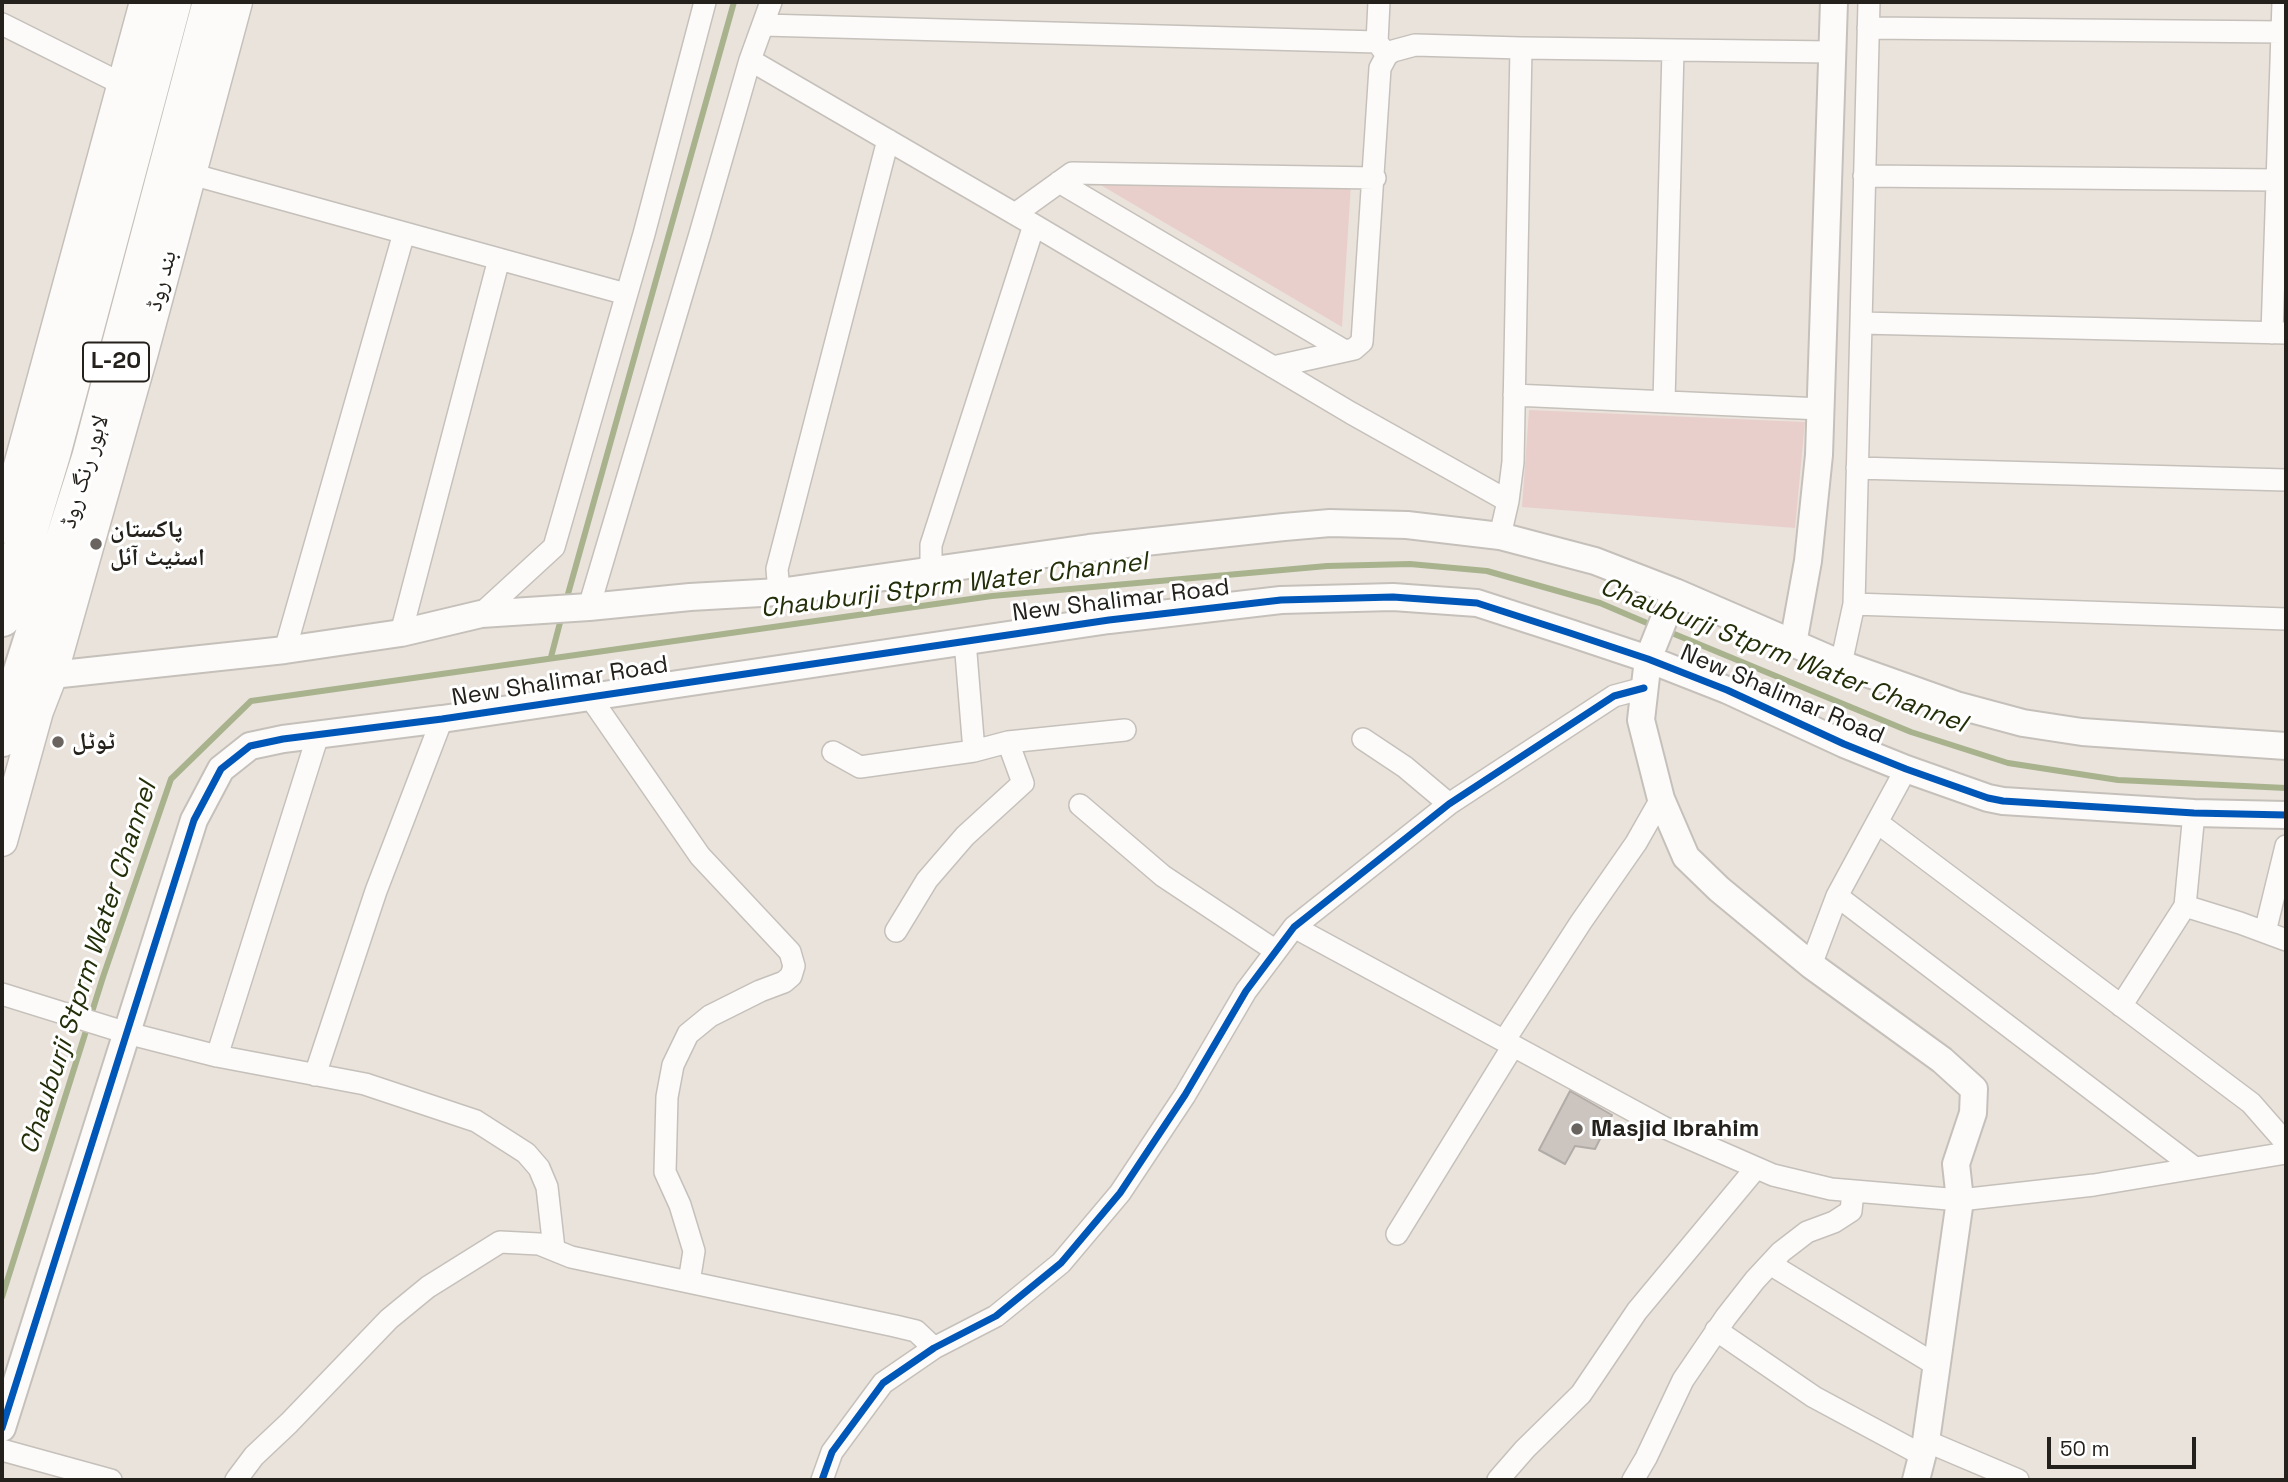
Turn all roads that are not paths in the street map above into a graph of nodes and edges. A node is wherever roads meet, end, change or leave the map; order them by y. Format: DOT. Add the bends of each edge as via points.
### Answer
graph roads {
  1 [pos="145,2"];
  2 [pos="172,2"];
  3 [pos="212,2"];
  4 [pos="237,2"];
  5 [pos="705,2"];
  6 [pos="771,2"];
  7 [pos="1379,2"];
  8 [pos="1834,2"];
  9 [pos="1869,2"];
  10 [pos="2283,2"];
  11 [pos="2,24"];
  12 [pos="764,24"];
  13 [pos="1868,28"];
  14 [pos="2282,32"];
  15 [pos="1382,48"];
  16 [pos="1521,48"];
  17 [pos="1672,50"];
  18 [pos="1832,52"];
  19 [pos="750,60"];
  20 [pos="122,84"];
  21 [pos="888,140"];
  22 [pos="191,174"];
  23 [pos="1864,176"];
  24 [pos="1375,178"];
  25 [pos="2277,180"];
  26 [pos="1059,182"];
  27 [pos="1015,214"];
  28 [pos="1034,225"];
  29 [pos="404,233"];
  30 [pos="499,259"];
  31 [pos="626,294"];
  32 [pos="1861,323"];
  33 [pos="2279,333"];
  34 [pos="1345,351"];
  35 [pos="1273,367"];
  36 [pos="1514,395"];
  37 [pos="1664,402"];
  38 [pos="1821,409"];
  39 [pos="1857,468"];
  40 [pos="2286,480"];
  41 [pos="1508,500"];
  42 [pos="2,526"];
  43 [pos="1500,536"];
  44 [pos="932,570"];
  45 [pos="779,592"];
  46 [pos="1672,601"];
  47 [pos="1854,604"];
  48 [pos="584,607"];
  49 [pos="481,614"];
  50 [pos="2,617"];
  51 [pos="2286,619"];
  52 [pos="401,633"];
  53 [pos="965,641"];
  54 [pos="1793,644"];
  55 [pos="285,650"];
  56 [pos="1649,655"];
  57 [pos="1841,664"];
  58 [pos="52,675"];
  59 [pos="1644,688"];
  60 [pos="590,698"];
  61 [pos="442,719"];
  62 [pos="1125,730"];
  63 [pos="318,735"];
  64 [pos="2,737"];
  65 [pos="1363,739"];
  66 [pos="1008,742"];
  67 [pos="2286,746"];
  68 [pos="974,751"];
  69 [pos="833,752"];
  70 [pos="1906,769"];
  71 [pos="1661,799"];
  72 [pos="1449,804"];
  73 [pos="1080,805"];
  74 [pos="2194,813"];
  75 [pos="2286,816"];
  76 [pos="1878,823"];
  77 [pos="2,841"];
  78 [pos="2286,846"];
  79 [pos="1837,896"];
  80 [pos="2185,906"];
  81 [pos="1294,927"];
  82 [pos="896,931"];
  83 [pos="2265,932"];
  84 [pos="2286,940"];
  85 [pos="1276,951"];
  86 [pos="1811,965"];
  87 [pos="2,994"];
  88 [pos="2121,1006"];
  89 [pos="127,1033"];
  90 [pos="1509,1044"];
  91 [pos="217,1056"];
  92 [pos="315,1074"];
  93 [pos="2286,1143"];
  94 [pos="2286,1153"];
  95 [pos="1756,1168"];
  96 [pos="2195,1168"];
  97 [pos="1853,1191"];
  98 [pos="1960,1200"];
  99 [pos="1397,1234"];
  100 [pos="554,1249"];
  101 [pos="1770,1264"];
  102 [pos="689,1282"];
  103 [pos="1716,1330"];
  104 [pos="934,1348"];
  105 [pos="1937,1365"];
  106 [pos="2,1428"];
  107 [pos="1924,1448"];
  108 [pos="2,1450"];
  109 [pos="111,1480"];
  110 [pos="236,1480"];
  111 [pos="822,1480"];
  112 [pos="1498,1480"];
  113 [pos="1633,1480"];
  114 [pos="1916,1480"];
  115 [pos="2018,1480"];
  1 -- 20 [label="main road"];
  2 -- 50 [label="highway, لاہور رنگ روڈ / L-20" via="51,453"];
  3 -- 64 [label="highway, لاہور رنگ روڈ / L-20" via="91,458"];
  4 -- 22 [label="main road, بند روڈ"];
  5 -- 31 [label="street"];
  6 -- 12 [label="street"];
  7 -- 15 [label="street"];
  8 -- 18 [label="street"];
  9 -- 13 [label="street"];
  10 -- 14 [label="street"];
  11 -- 20 [label="street"];
  12 -- 15 [label="street"];
  12 -- 19 [label="street"];
  13 -- 14 [label="street"];
  13 -- 23 [label="street"];
  14 -- 25 [label="street"];
  15 -- 16 [label="street"];
  15 -- 24 [label="street"];
  16 -- 17 [label="street"];
  16 -- 36 [label="street"];
  17 -- 18 [label="street"];
  17 -- 37 [label="street"];
  18 -- 38 [label="street"];
  19 -- 21 [label="street"];
  19 -- 48 [label="street" via="701,234"];
  20 -- 42 [label="main road"];
  21 -- 27 [label="street"];
  21 -- 45 [label="street" via="777,569"];
  22 -- 29 [label="street"];
  22 -- 58 [label="main road, بند روڈ"];
  23 -- 25 [label="street"];
  23 -- 32 [label="street"];
  24 -- 26 [label="street" via="1072,173"];
  24 -- 34 [label="street" via="1362,342"];
  25 -- 33 [label="street"];
  26 -- 27 [label="street"];
  26 -- 34 [label="street"];
  27 -- 28 [label="street"];
  28 -- 35 [label="street"];
  28 -- 44 [label="street" via="931,545"];
  29 -- 30 [label="street"];
  29 -- 55 [label="street"];
  30 -- 31 [label="street"];
  30 -- 52 [label="street"];
  31 -- 49 [label="street" via="554,547"];
  32 -- 33 [label="street"];
  32 -- 39 [label="street"];
  34 -- 35 [label="street"];
  35 -- 41 [label="street"];
  36 -- 37 [label="street"];
  36 -- 41 [label="street"];
  37 -- 38 [label="street"];
  38 -- 54 [label="street" via="1808,561"];
  39 -- 40 [label="street"];
  39 -- 47 [label="street"];
  41 -- 43 [label="street"];
  43 -- 44 [label="street" via="1408,525 1330,523 1130,543"];
  43 -- 46 [label="street" via="1595,561"];
  44 -- 45 [label="street"];
  45 -- 48 [label="street"];
  46 -- 54 [label="street"];
  46 -- 56 [label="street"];
  47 -- 51 [label="street"];
  47 -- 57 [label="street"];
  48 -- 49 [label="street"];
  49 -- 52 [label="street"];
  52 -- 55 [label="street"];
  53 -- 56 [label="street, New Shalimar Road" via="1210,607 1393,597 1477,603"];
  53 -- 60 [label="street, New Shalimar Road"];
  53 -- 68 [label="street"];
  54 -- 57 [label="street"];
  55 -- 58 [label="street"];
  56 -- 59 [label="street"];
  56 -- 70 [label="street, New Shalimar Road"];
  57 -- 67 [label="street" via="1956,705 2023,723 2082,732"];
  58 -- 77 [label="main road, بند روڈ"];
  59 -- 71 [label="street" via="1641,720"];
  59 -- 72 [label="street" via="1614,696"];
  60 -- 61 [label="street, New Shalimar Road"];
  60 -- 102 [label="street" via="700,856 790,952 794,966 792,976 783,982 710,1016 688,1034 673,1065 667,1097 665,1172 694,1251"];
  61 -- 63 [label="street, New Shalimar Road"];
  61 -- 92 [label="street" via="376,891"];
  62 -- 66 [label="street"];
  63 -- 89 [label="street, New Shalimar Road" via="250,746 221,769 194,820"];
  63 -- 91 [label="street"];
  65 -- 72 [label="street"];
  66 -- 68 [label="street"];
  66 -- 82 [label="street" via="1023,783 965,835 927,880"];
  68 -- 69 [label="street" via="860,767"];
  70 -- 74 [label="street, New Shalimar Road" via="2003,801"];
  70 -- 76 [label="street"];
  71 -- 86 [label="street" via="1686,857"];
  71 -- 90 [label="street"];
  72 -- 81 [label="street"];
  73 -- 85 [label="street" via="1163,876"];
  74 -- 75 [label="street, New Shalimar Road"];
  74 -- 80 [label="street"];
  76 -- 79 [label="street"];
  76 -- 88 [label="street"];
  78 -- 83 [label="street"];
  79 -- 86 [label="street"];
  79 -- 96 [label="street"];
  80 -- 83 [label="street"];
  80 -- 88 [label="street"];
  81 -- 85 [label="street"];
  81 -- 90 [label="street"];
  83 -- 84 [label="street"];
  85 -- 104 [label="street" via="1246,991 1120,1193 1061,1262 996,1316"];
  86 -- 98 [label="street" via="1942,1060 1974,1089 1973,1113 1956,1164"];
  87 -- 89 [label="street"];
  88 -- 93 [label="street" via="2251,1103"];
  89 -- 91 [label="street"];
  89 -- 106 [label="street, New Shalimar Road"];
  90 -- 95 [label="street" via="1663,1128"];
  90 -- 99 [label="street"];
  91 -- 92 [label="street"];
  92 -- 100 [label="street" via="365,1084 476,1121 526,1153 547,1187"];
  94 -- 96 [label="street"];
  95 -- 97 [label="street" via="1819,1187"];
  95 -- 112 [label="street" via="1637,1311 1581,1394"];
  96 -- 98 [label="street"];
  97 -- 98 [label="street"];
  97 -- 101 [label="street" via="1851,1211 1834,1223 1807,1232"];
  98 -- 105 [label="street"];
  100 -- 102 [label="street" via="571,1257"];
  100 -- 110 [label="street" via="500,1242 428,1287 373,1336 254,1456"];
  101 -- 103 [label="street"];
  101 -- 105 [label="street"];
  102 -- 104 [label="street" via="916,1331"];
  103 -- 107 [label="street" via="1814,1397"];
  103 -- 113 [label="street" via="1683,1380"];
  104 -- 111 [label="street" via="883,1383 832,1452"];
  105 -- 107 [label="street"];
  107 -- 114 [label="street"];
  107 -- 115 [label="street"];
  108 -- 109 [label="street"];
}
